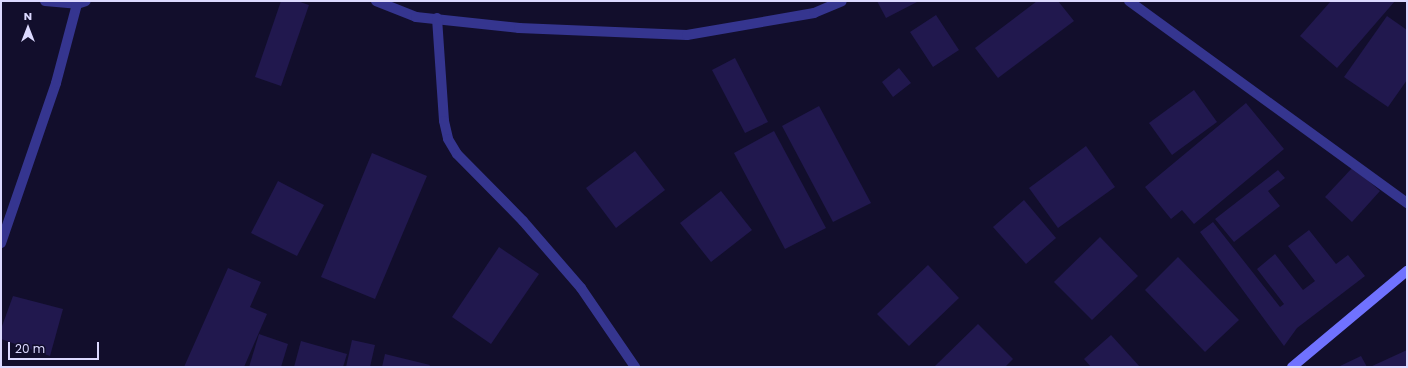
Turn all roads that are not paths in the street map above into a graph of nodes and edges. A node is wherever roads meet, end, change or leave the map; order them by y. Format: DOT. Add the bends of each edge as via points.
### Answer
graph roads {
  1 [pos="45,1"];
  2 [pos="376,1"];
  3 [pos="842,1"];
  4 [pos="1130,1"];
  5 [pos="82,3"];
  6 [pos="437,18"];
  7 [pos="1407,203"];
  8 [pos="1,244"];
  9 [pos="1407,271"];
  10 [pos="635,367"];
  11 [pos="1292,367"];
  1 -- 5 [label="street"];
  2 -- 6 [label="street" via="416,17"];
  3 -- 6 [label="street" via="814,13 687,35 519,28"];
  4 -- 7 [label="street"];
  5 -- 8 [label="street"];
  6 -- 10 [label="street" via="444,121 448,139 457,154 523,221 581,288"];
  9 -- 11 [label="street"];
}
